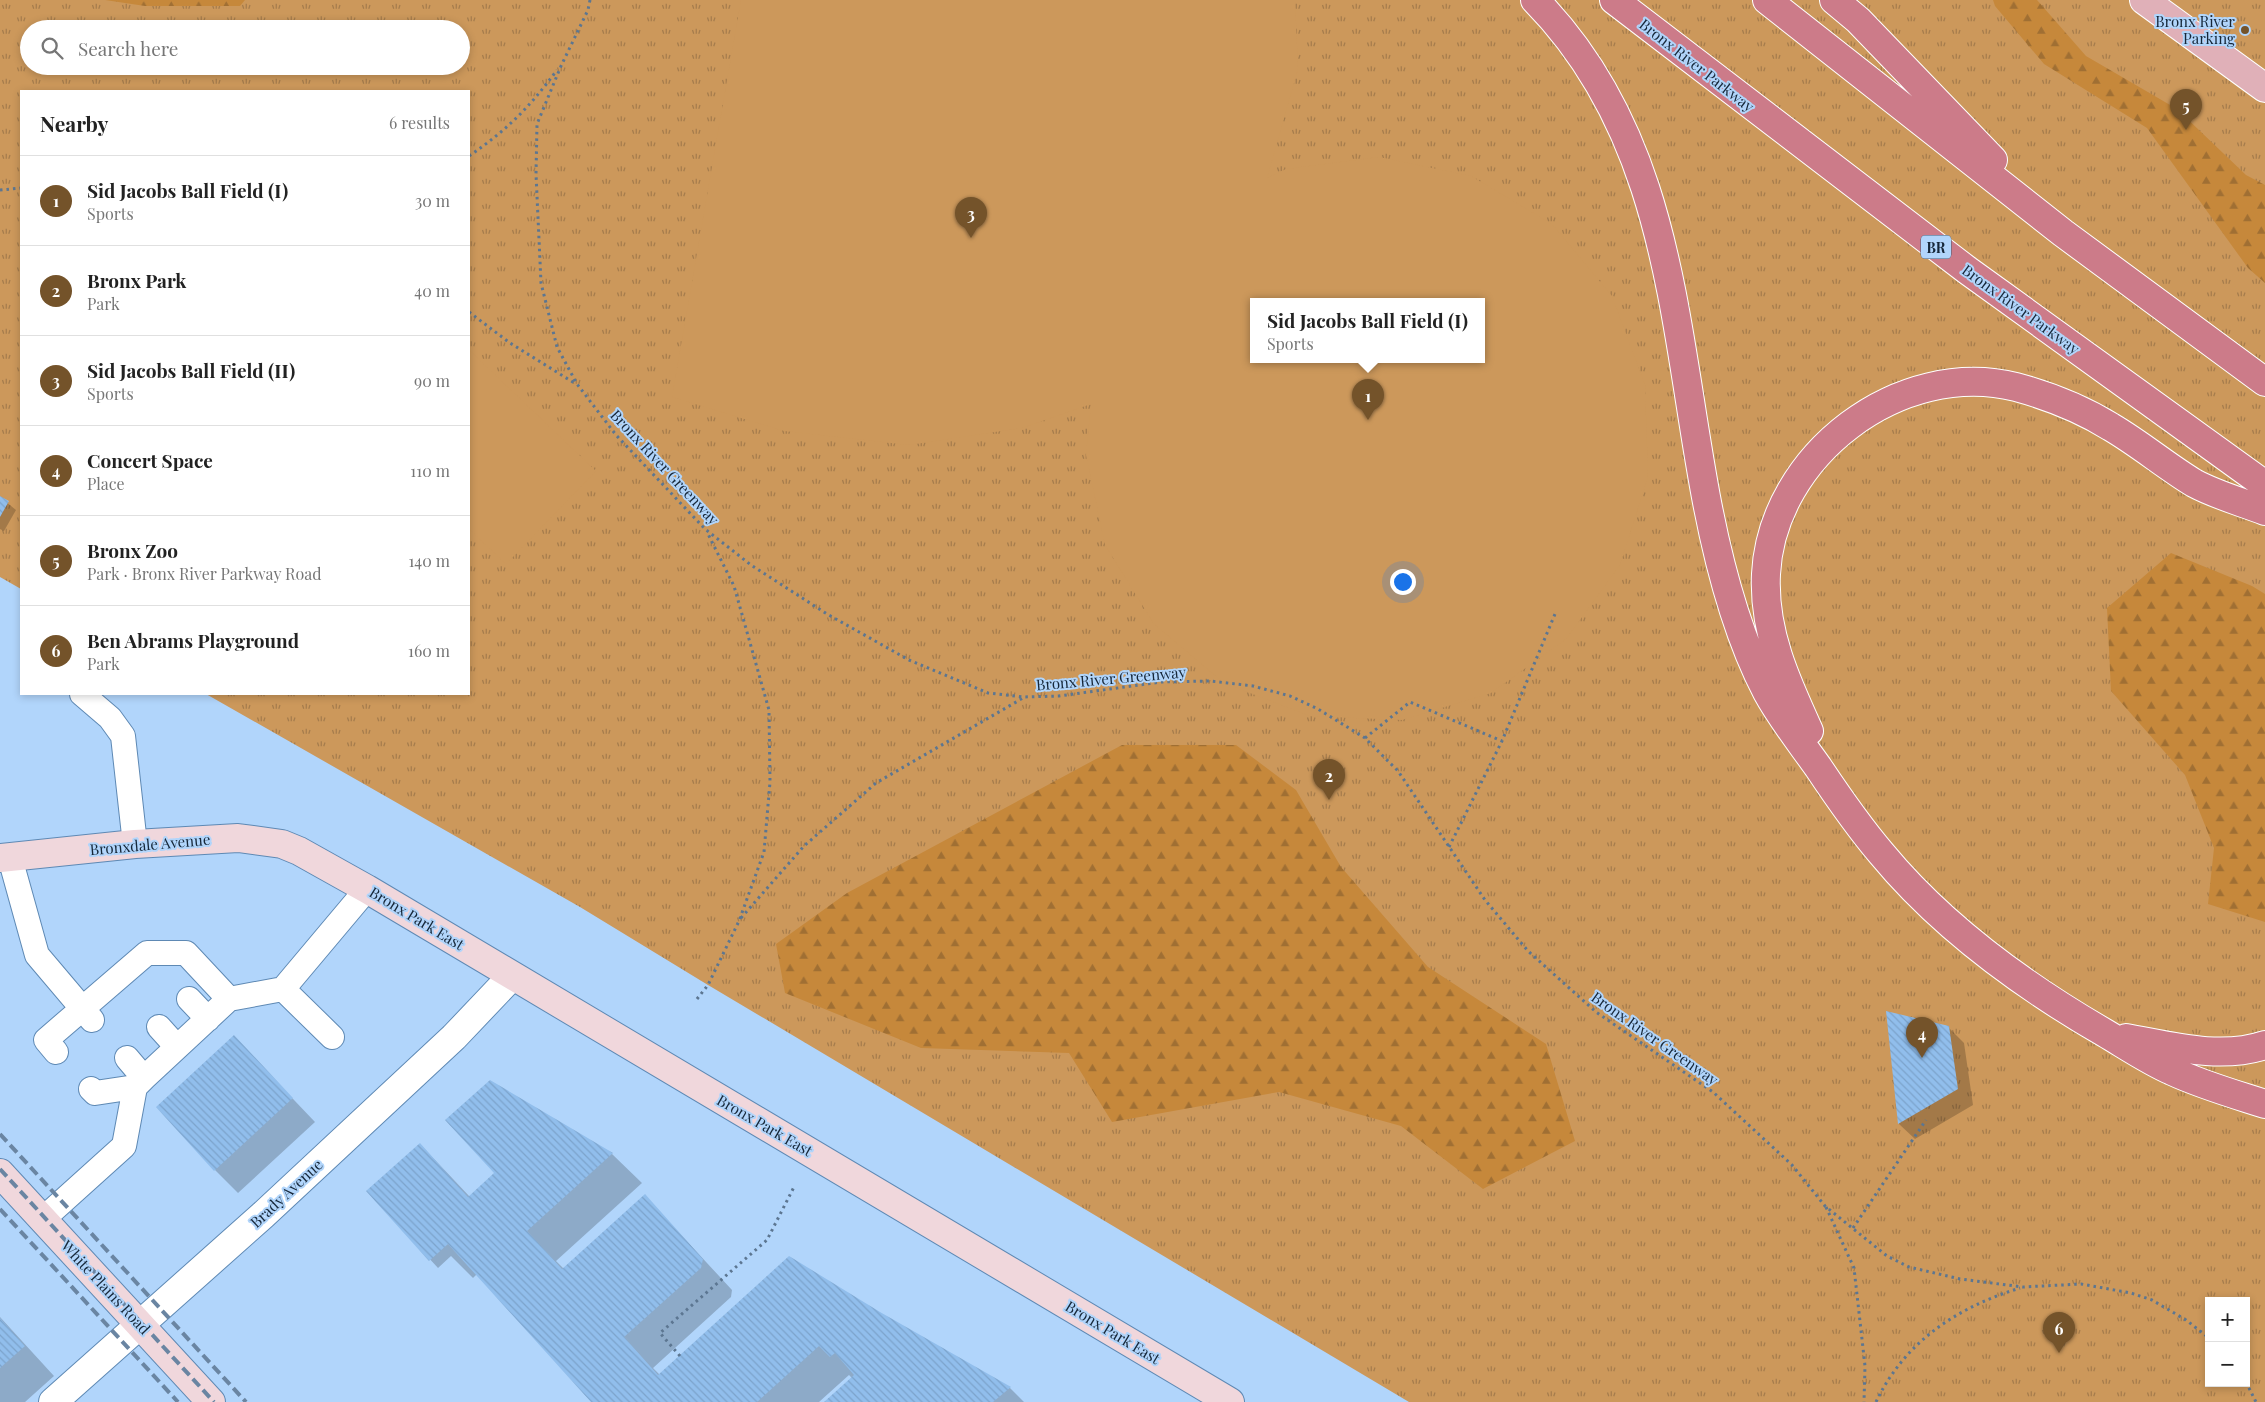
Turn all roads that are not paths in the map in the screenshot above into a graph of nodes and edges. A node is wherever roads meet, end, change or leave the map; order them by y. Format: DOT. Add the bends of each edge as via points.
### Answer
graph roads {
  1 [pos="1535,0"];
  2 [pos="1614,0"];
  3 [pos="1767,0"];
  4 [pos="1834,0"];
  5 [pos="2144,0"];
  6 [pos="2265,88"];
  7 [pos="2063,233"];
  8 [pos="2265,382"];
  9 [pos="2265,485"];
  10 [pos="2265,511"];
  11 [pos="83,695"];
  12 [pos="1841,800"];
  13 [pos="135,844"];
  14 [pos="299,851"];
  15 [pos="5,858"];
  16 [pos="368,889"];
  17 [pos="512,976"];
  18 [pos="283,989"];
  19 [pos="189,999"];
  20 [pos="229,1000"];
  21 [pos="87,1015"];
  22 [pos="208,1019"];
  23 [pos="159,1027"];
  24 [pos="2109,1035"];
  25 [pos="332,1037"];
  26 [pos="2265,1045"];
  27 [pos="177,1046"];
  28 [pos="56,1052"];
  29 [pos="127,1058"];
  30 [pos="139,1082"];
  31 [pos="91,1089"];
  32 [pos="2265,1104"];
  33 [pos="0,1173"];
  34 [pos="43,1219"];
  35 [pos="140,1324"];
  36 [pos="53,1402"];
  37 [pos="211,1402"];
  38 [pos="1230,1402"];
  1 -- 12 [label="highway" via="1571,43 1608,98 1638,165 1652,202 1669,274 1714,539 1739,623 1767,693"];
  2 -- 9 [label="highway, Bronx River Parkway / BR" via="1960,264"];
  3 -- 7 [label="highway"];
  4 -- 7 [label="highway" via="1858,20"];
  5 -- 6 [label="main road"];
  7 -- 8 [label="highway"];
  10 -- 12 [label="highway" via="2196,484 2092,416 2014,386 1957,383 1925,387 1898,395 1847,426 1793,488 1771,544 1766,573 1767,603 1778,661"];
  11 -- 13 [label="lane" via="99,707 123,736"];
  12 -- 24 [label="highway" via="1882,855 1966,938 2048,999"];
  13 -- 14 [label="main road, Bronxdale Avenue" via="238,838 282,844"];
  13 -- 15 [label="main road, Bronxdale Avenue"];
  14 -- 16 [label="main road, Bronx Park East"];
  15 -- 21 [label="lane" via="37,955"];
  16 -- 17 [label="main road, Bronx Park East"];
  16 -- 18 [label="lane"];
  17 -- 35 [label="street, Brady Avenue" via="454,1037 222,1253"];
  17 -- 38 [label="main road, Bronx Park East"];
  18 -- 20 [label="lane"];
  18 -- 25 [label="lane"];
  19 -- 22 [label="lane"];
  20 -- 21 [label="lane" via="186,953 152,958"];
  20 -- 22 [label="lane"];
  21 -- 28 [label="lane" via="46,1040"];
  22 -- 27 [label="lane"];
  23 -- 27 [label="lane"];
  24 -- 26 [label="highway" via="2208,1052 2232,1052"];
  24 -- 32 [label="highway" via="2170,1071"];
  27 -- 30 [label="lane"];
  29 -- 30 [label="lane"];
  30 -- 31 [label="lane" via="95,1093"];
  30 -- 34 [label="lane" via="124,1146"];
  33 -- 34 [label="main road, White Plains Road"];
  34 -- 35 [label="main road, White Plains Road"];
  35 -- 36 [label="street, Brady Avenue"];
  35 -- 37 [label="main road, White Plains Road"];
}
